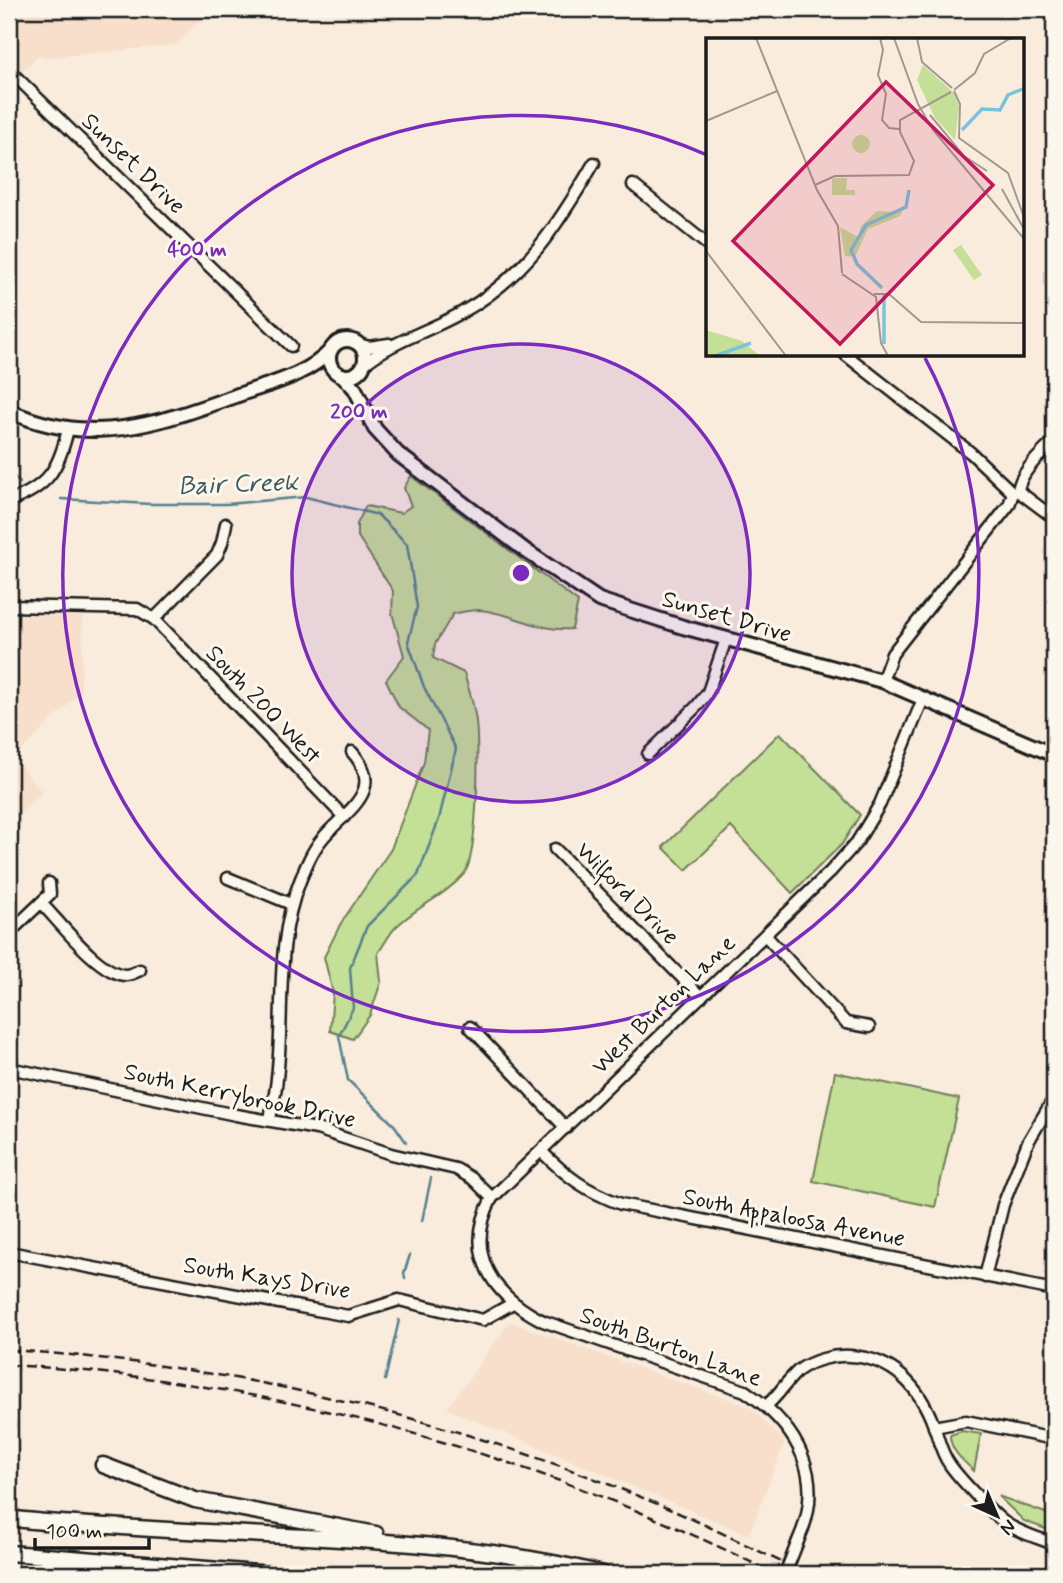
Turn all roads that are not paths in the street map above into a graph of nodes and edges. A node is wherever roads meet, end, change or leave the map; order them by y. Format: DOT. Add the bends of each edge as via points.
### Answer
graph roads {
  1 [pos="9,70"];
  2 [pos="594,163"];
  3 [pos="633,185"];
  4 [pos="706,243"];
  5 [pos="355,342"];
  6 [pos="396,343"];
  7 [pos="291,346"];
  8 [pos="331,350"];
  9 [pos="849,357"];
  10 [pos="361,368"];
  11 [pos="340,374"];
  12 [pos="285,379"];
  13 [pos="363,405"];
  14 [pos="9,411"];
  15 [pos="68,429"];
  16 [pos="1054,441"];
  17 [pos="1015,492"];
  18 [pos="9,501"];
  19 [pos="1054,518"];
  20 [pos="226,524"];
  21 [pos="9,606"];
  22 [pos="154,619"];
  23 [pos="726,639"];
  24 [pos="882,681"];
  25 [pos="923,699"];
  26 [pos="352,752"];
  27 [pos="648,754"];
  28 [pos="1054,755"];
  29 [pos="344,817"];
  30 [pos="555,849"];
  31 [pos="228,878"];
  32 [pos="49,883"];
  33 [pos="41,903"];
  34 [pos="291,904"];
  35 [pos="9,933"];
  36 [pos="765,935"];
  37 [pos="141,970"];
  38 [pos="701,997"];
  39 [pos="470,1027"];
  40 [pos="869,1027"];
  41 [pos="9,1068"];
  42 [pos="1054,1098"];
  43 [pos="270,1120"];
  44 [pos="566,1128"];
  45 [pos="541,1151"];
  46 [pos="492,1198"];
  47 [pos="9,1252"];
  48 [pos="985,1277"];
  49 [pos="1054,1290"];
  50 [pos="513,1303"];
  51 [pos="542,1321"];
  52 [pos="766,1405"];
  53 [pos="934,1427"];
  54 [pos="1054,1439"];
  55 [pos="103,1465"];
  56 [pos="9,1518"];
  57 [pos="1054,1544"];
  58 [pos="9,1553"];
  59 [pos="487,1553"];
  60 [pos="270,1574"];
  61 [pos="603,1574"];
  62 [pos="785,1574"];
  1 -- 7 [label="street, Sunset Drive"];
  2 -- 6 [label="street" via="552,232 517,271 467,310"];
  3 -- 4 [label="street"];
  5 -- 6 [label="street" via="369,347"];
  5 -- 8 [label="main road" via="339,342"];
  5 -- 10 [label="main road" via="364,353"];
  6 -- 10 [label="street"];
  8 -- 11 [label="main road" via="330,363"];
  8 -- 12 [label="main road" via="314,365"];
  9 -- 17 [label="street"];
  10 -- 11 [label="main road" via="352,375"];
  10 -- 13 [label="main road"];
  11 -- 12 [label="main road" via="323,371"];
  11 -- 13 [label="main road, Sunset Drive"];
  12 -- 15 [label="main road" via="147,426"];
  13 -- 23 [label="main road, Sunset Drive" via="381,437 416,469 599,600"];
  14 -- 15 [label="main road"];
  15 -- 18 [label="street" via="62,454 50,475 33,490"];
  16 -- 17 [label="street"];
  17 -- 19 [label="street"];
  17 -- 24 [label="street" via="892,654"];
  20 -- 22 [label="street" via="217,555 208,567"];
  21 -- 22 [label="street" via="137,609"];
  22 -- 29 [label="street, South 200 West"];
  23 -- 24 [label="main road, Sunset Drive"];
  23 -- 27 [label="street" via="708,692"];
  24 -- 25 [label="main road, Sunset Drive"];
  25 -- 28 [label="main road, Sunset Drive"];
  25 -- 36 [label="street, West Burton Lane" via="880,803 858,842"];
  26 -- 29 [label="street" via="364,766 365,779 355,806"];
  29 -- 34 [label="street" via="310,858"];
  30 -- 38 [label="street, Wilford Drive"];
  31 -- 34 [label="street"];
  32 -- 33 [label="street" via="50,894"];
  33 -- 35 [label="street"];
  33 -- 37 [label="street" via="111,971 126,975"];
  34 -- 43 [label="street" via="280,975 278,1077"];
  36 -- 38 [label="street, West Burton Lane"];
  36 -- 40 [label="street" via="846,1023"];
  38 -- 44 [label="street, West Burton Lane"];
  39 -- 44 [label="street"];
  41 -- 43 [label="street, South Kerrybrook Drive"];
  42 -- 48 [label="street" via="1028,1142 1003,1205"];
  43 -- 46 [label="street, South Kerrybrook Drive" via="456,1169"];
  44 -- 45 [label="street, West Burton Lane"];
  45 -- 46 [label="street, West Burton Lane"];
  45 -- 48 [label="street, South Appaloosa Avenue" via="594,1194 621,1203"];
  46 -- 50 [label="street, West Burton Lane" via="483,1216 482,1261"];
  47 -- 50 [label="street, South Kays Drive" via="348,1316 399,1300 483,1320"];
  48 -- 49 [label="street, South Appaloosa Avenue"];
  50 -- 51 [label="street, West Burton Lane"];
  51 -- 52 [label="street, South Burton Lane" via="745,1391"];
  52 -- 53 [label="street" via="801,1369 820,1360 860,1356 898,1371 925,1404"];
  52 -- 62 [label="street, South Burton Lane, bridge" via="792,1435 804,1457 810,1485 805,1525"];
  53 -- 54 [label="street" via="966,1421"];
  53 -- 57 [label="street" via="950,1466 1004,1522"];
  55 -- 59 [label="highway" via="195,1500"];
  56 -- 59 [label="highway"];
  58 -- 60 [label="highway"];
  59 -- 61 [label="highway"];
}
